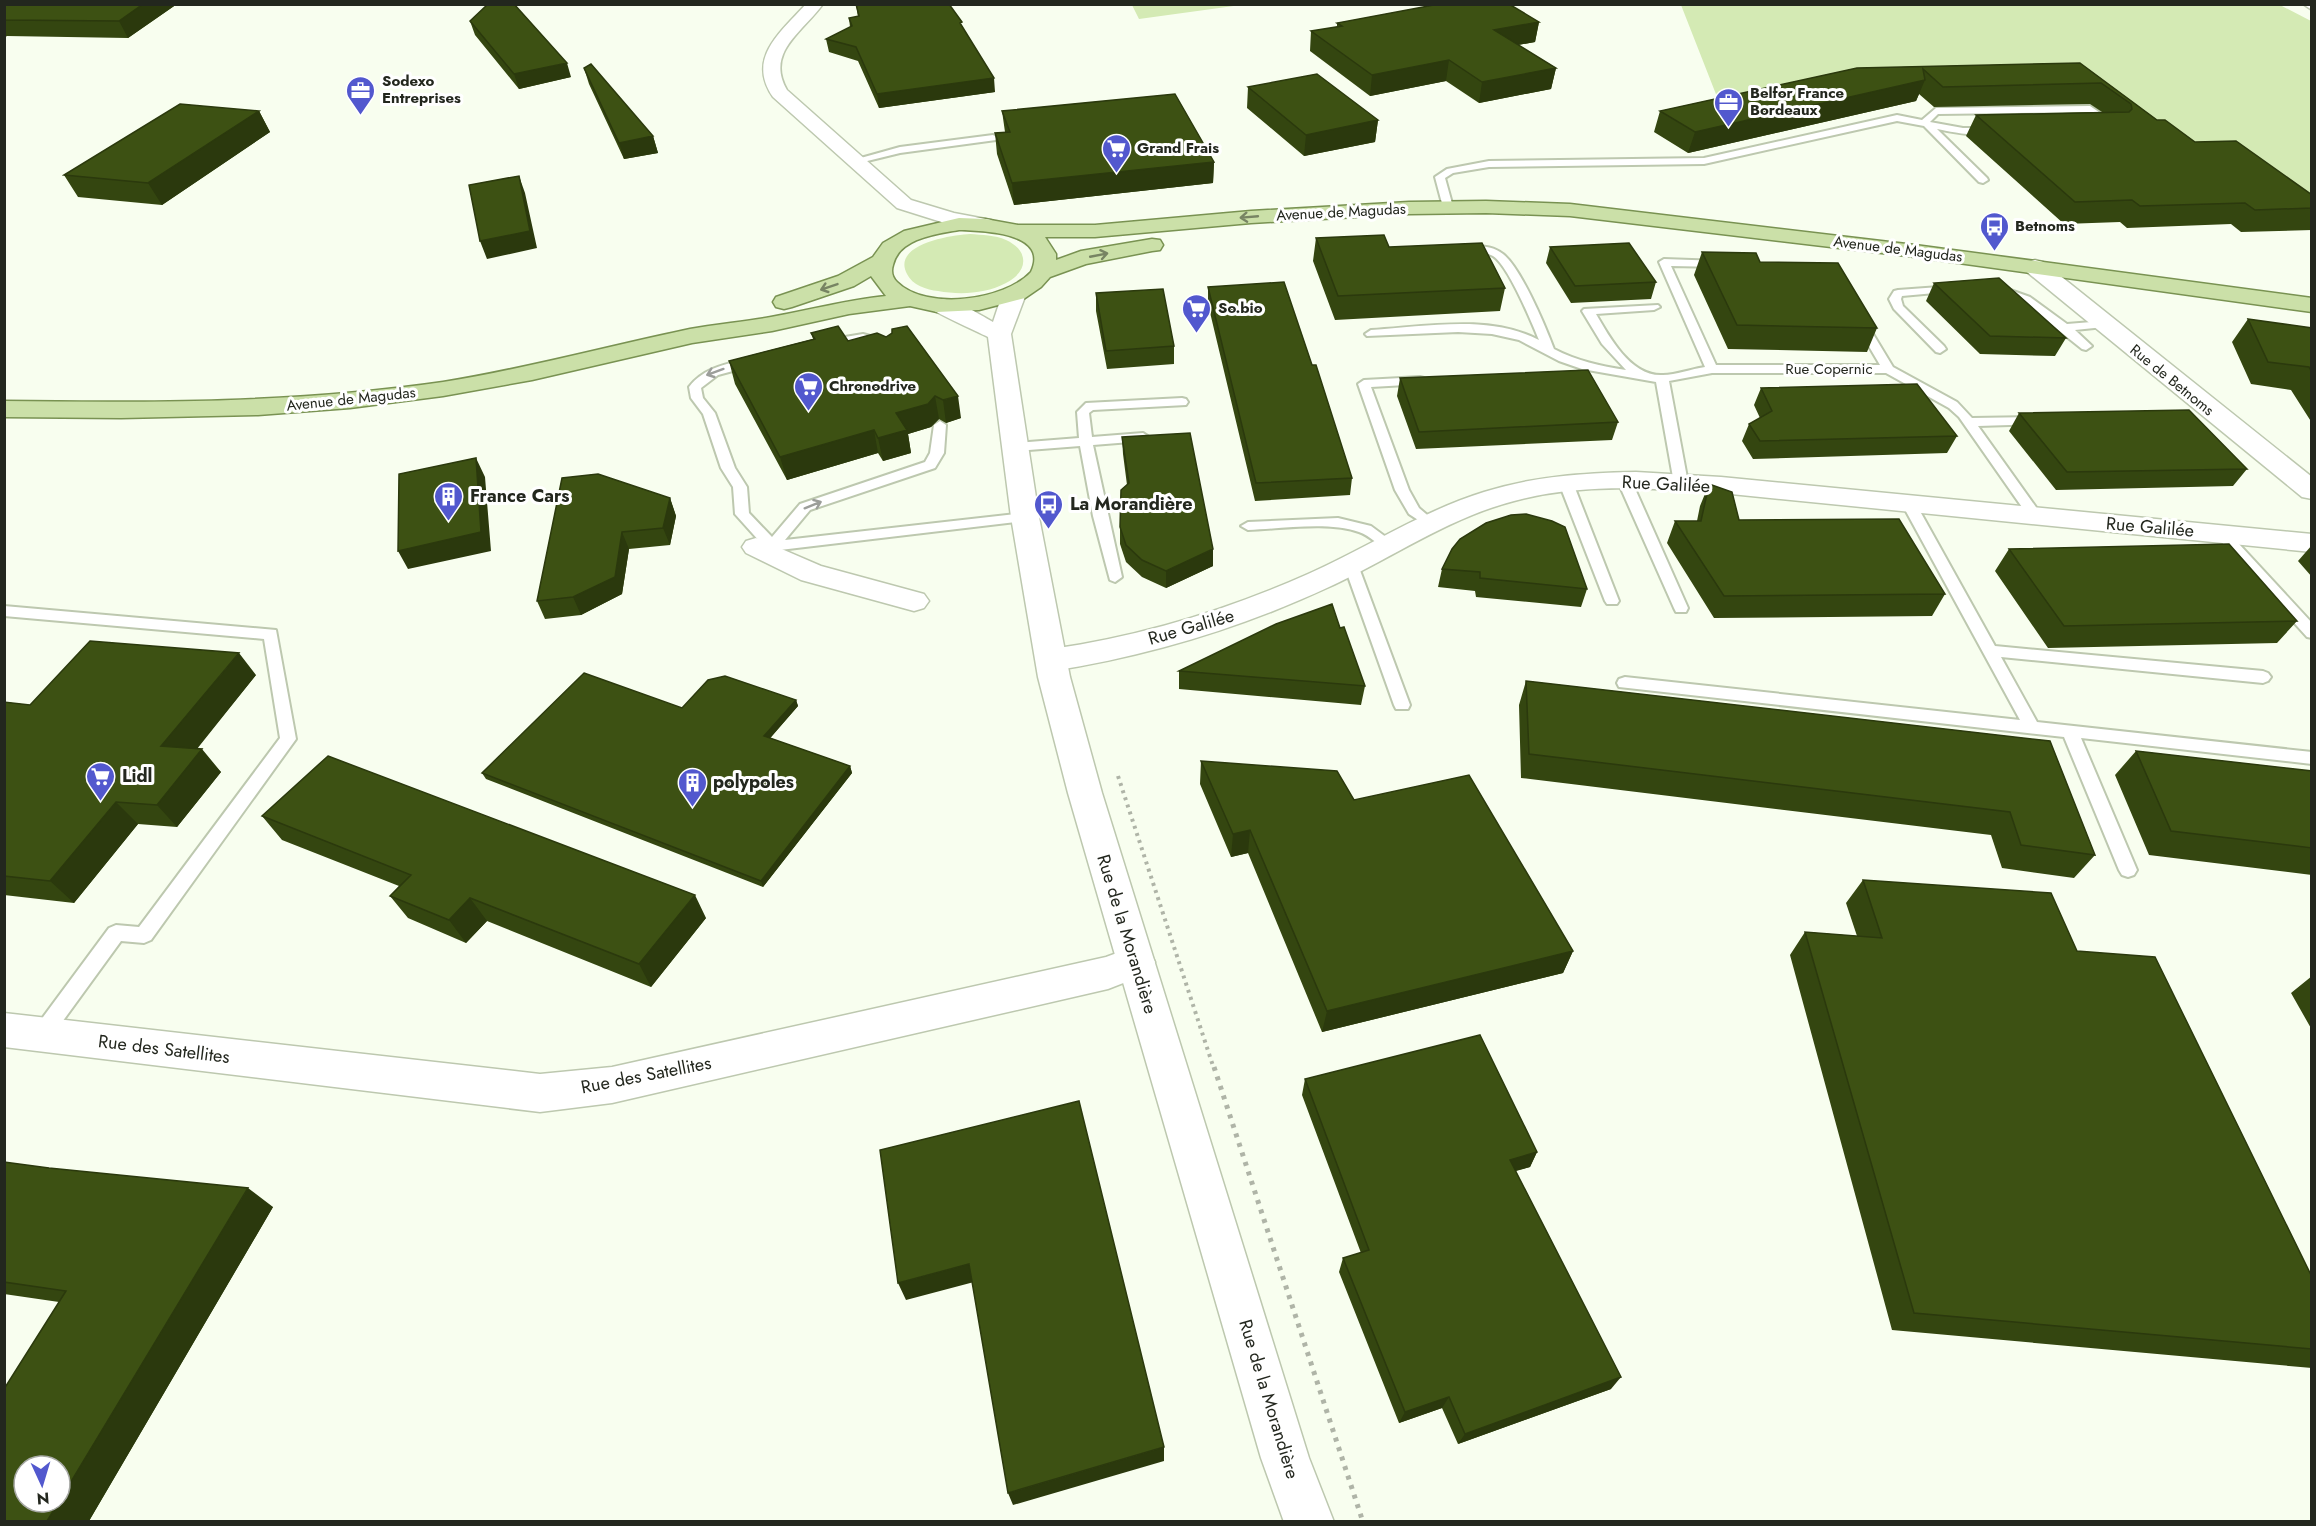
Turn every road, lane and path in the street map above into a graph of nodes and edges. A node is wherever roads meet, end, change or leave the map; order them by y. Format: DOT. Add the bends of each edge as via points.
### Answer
graph roads {
  1 [pos="815,4"];
  2 [pos="1925,123"];
  3 [pos="2103,128"];
  4 [pos="1998,130"];
  5 [pos="993,138"];
  6 [pos="855,161"];
  7 [pos="1983,180"];
  8 [pos="904,204"];
  9 [pos="1448,207"];
  10 [pos="1663,222"];
  11 [pos="984,224"];
  12 [pos="1019,231"];
  13 [pos="896,244"];
  14 [pos="1454,249"];
  15 [pos="882,261"];
  16 [pos="1735,265"];
  17 [pos="2035,267"];
  18 [pos="1043,272"];
  19 [pos="1984,287"];
  20 [pos="1965,288"];
  21 [pos="1015,294"];
  22 [pos="913,299"];
  23 [pos="937,305"];
  24 [pos="2312,305"];
  25 [pos="1654,307"];
  26 [pos="1853,309"];
  27 [pos="2104,324"];
  28 [pos="2065,328"];
  29 [pos="999,333"];
  30 [pos="1371,334"];
  31 [pos="692,336"];
  32 [pos="817,346"];
  33 [pos="2086,346"];
  34 [pos="1548,349"];
  35 [pos="1940,350"];
  36 [pos="889,354"];
  37 [pos="763,359"];
  38 [pos="1713,369"];
  39 [pos="1888,369"];
  40 [pos="1638,375"];
  41 [pos="1662,379"];
  42 [pos="1436,380"];
  43 [pos="1902,390"];
  44 [pos="1926,390"];
  45 [pos="1182,402"];
  46 [pos="4,409"];
  47 [pos="2052,420"];
  48 [pos="1970,422"];
  49 [pos="940,424"];
  50 [pos="1154,436"];
  51 [pos="1085,441"];
  52 [pos="1015,447"];
  53 [pos="1625,482"];
  54 [pos="1566,483"];
  55 [pos="1681,483"];
  56 [pos="2312,490"];
  57 [pos="1909,504"];
  58 [pos="1025,518"];
  59 [pos="2036,518"];
  60 [pos="1432,525"];
  61 [pos="1248,526"];
  62 [pos="2222,534"];
  63 [pos="2312,543"];
  64 [pos="764,546"];
  65 [pos="1391,546"];
  66 [pos="1351,565"];
  67 [pos="1115,578"];
  68 [pos="914,601"];
  69 [pos="1612,601"];
  70 [pos="1681,608"];
  71 [pos="4,611"];
  72 [pos="2312,633"];
  73 [pos="1989,651"];
  74 [pos="1052,660"];
  75 [pos="2263,677"];
  76 [pos="1625,682"];
  77 [pos="1402,705"];
  78 [pos="2032,727"];
  79 [pos="2070,731"];
  80 [pos="2312,758"];
  81 [pos="1118,774"];
  82 [pos="2128,870"];
  83 [pos="1136,962"];
  84 [pos="4,1030"];
  85 [pos="42,1034"];
  86 [pos="1309,1521"];
  87 [pos="1364,1521"];
  1 -- 6 [label="street" via="781,42 771,60 771,77 779,93"];
  2 -- 3 [label="lane" via="1936,111 2090,109 2115,128"];
  2 -- 4 [label="lane" via="1963,131"];
  2 -- 7 [label="lane"];
  2 -- 9 [label="lane" via="1897,118 1704,161 1479,165 1440,177"];
  5 -- 6 [label="lane" via="900,150"];
  6 -- 8 [label="street"];
  8 -- 11 [label="street" via="951,219"];
  8 -- 13 [label="street" via="906,227"];
  9 -- 10 [label="main road, Avenue de Magudas" via="1570,210"];
  9 -- 12 [label="main road, Avenue de Magudas, one-way" via="1251,216 1095,231"];
  10 -- 17 [label="main road, Avenue de Magudas"];
  18 -- 10 [label="main road, Avenue de Magudas, one-way" via="1081,258 1151,245 1271,230 1421,222"];
  11 -- 12 [label="main road"];
  11 -- 13 [label="main road" via="936,227"];
  12 -- 18 [label="main road" via="1043,249"];
  13 -- 15 [label="main road"];
  14 -- 34 [label="lane" via="1481,249 1500,255 1536,317"];
  15 -- 22 [label="main road" via="886,283"];
  15 -- 31 [label="main road, Avenue de Magudas, one-way" via="846,281"];
  16 -- 38 [label="lane" via="1664,262"];
  17 -- 24 [label="main road, Avenue de Magudas"];
  17 -- 27 [label="street, Rue de Betnoms"];
  18 -- 21 [label="main road, Avenue de Magudas" via="1033,284"];
  19 -- 28 [label="lane" via="2026,298"];
  20 -- 35 [label="lane" via="1898,293 1895,299 1898,307"];
  21 -- 23 [label="main road" via="982,303"];
  21 -- 29 [label="street, Rue de la Morandière"];
  22 -- 23 [label="main road"];
  22 -- 31 [label="main road, Avenue de Magudas"];
  23 -- 29 [label="street"];
  25 -- 40 [label="lane" via="1588,310 1606,341"];
  26 -- 39 [label="lane"];
  27 -- 28 [label="lane"];
  27 -- 56 [label="street, Rue de Betnoms"];
  28 -- 33 [label="lane"];
  29 -- 52 [label="street, Rue de la Morandière"];
  30 -- 34 [label="lane" via="1474,328 1513,333"];
  31 -- 46 [label="main road, Avenue de Magudas" via="532,373 350,401 235,408"];
  32 -- 36 [label="lane" via="861,336 877,341"];
  34 -- 40 [label="lane" via="1581,364"];
  37 -- 64 [label="lane, one-way" via="712,372 695,387 740,487 742,513"];
  38 -- 39 [label="lane, Rue Copernic"];
  38 -- 41 [label="lane, Rue Copernic"];
  39 -- 44 [label="lane, Rue Copernic"];
  40 -- 41 [label="lane"];
  41 -- 55 [label="lane"];
  42 -- 60 [label="lane" via="1364,384 1405,496 1414,511"];
  43 -- 44 [label="lane"];
  44 -- 48 [label="lane, Rue Copernic" via="1953,405"];
  45 -- 51 [label="lane" via="1090,406 1083,412"];
  47 -- 48 [label="lane"];
  48 -- 59 [label="lane, Rue Copernic"];
  64 -- 49 [label="lane, one-way" via="805,507 930,465 937,453"];
  50 -- 51 [label="lane"];
  51 -- 52 [label="lane"];
  51 -- 67 [label="lane"];
  52 -- 58 [label="street, Rue de la Morandière"];
  53 -- 54 [label="street, Rue Galilée"];
  53 -- 55 [label="street, Rue Galilée"];
  53 -- 70 [label="lane"];
  54 -- 60 [label="street, Rue Galilée" via="1514,492 1467,507"];
  54 -- 69 [label="lane"];
  55 -- 57 [label="street, Rue Galilée"];
  57 -- 59 [label="street, Rue Galilée"];
  57 -- 73 [label="lane"];
  58 -- 64 [label="lane"];
  58 -- 74 [label="street, Rue de la Morandière"];
  59 -- 62 [label="street, Rue Galilée"];
  60 -- 65 [label="street, Rue Galilée"];
  61 -- 65 [label="lane" via="1338,522 1366,529"];
  62 -- 63 [label="street, Rue Galilée"];
  62 -- 72 [label="lane"];
  64 -- 68 [label="street" via="811,573"];
  65 -- 66 [label="street, Rue Galilée"];
  66 -- 74 [label="street, Rue Galilée" via="1225,620 1096,654"];
  66 -- 77 [label="lane"];
  71 -- 85 [label="lane" via="270,634 288,739 144,936 116,933"];
  73 -- 75 [label="lane"];
  73 -- 78 [label="lane"];
  74 -- 83 [label="street, Rue de la Morandière" via="1085,793"];
  76 -- 78 [label="lane"];
  78 -- 79 [label="lane"];
  79 -- 80 [label="lane"];
  79 -- 82 [label="lane"];
  81 -- 87 [label="path"];
  83 -- 85 [label="street, Rue des Satellites" via="1108,974 612,1085 540,1093"];
  83 -- 86 [label="street, Rue de la Morandière" via="1286,1458"];
  84 -- 85 [label="street, Rue des Satellites"];
}
